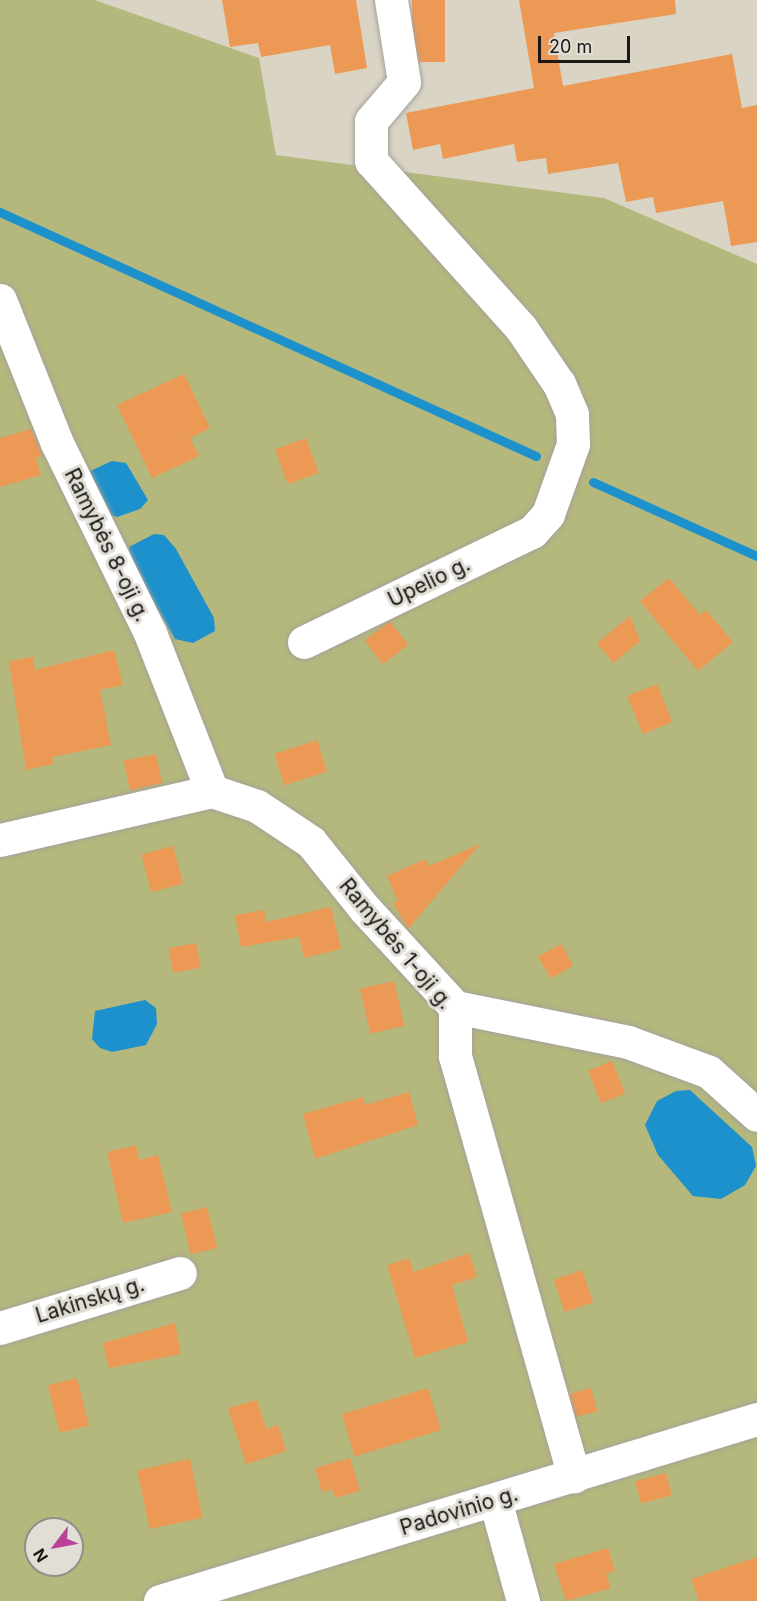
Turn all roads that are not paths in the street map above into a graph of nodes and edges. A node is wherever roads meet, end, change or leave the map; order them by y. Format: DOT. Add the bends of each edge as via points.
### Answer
graph roads {
  1 [pos="391,0"];
  2 [pos="0,300"];
  3 [pos="304,642"];
  4 [pos="212,791"];
  5 [pos="0,840"];
  6 [pos="455,1007"];
  7 [pos="757,1114"];
  8 [pos="180,1273"];
  9 [pos="0,1328"];
  10 [pos="757,1419"];
  11 [pos="574,1477"];
  12 [pos="495,1500"];
  13 [pos="176,1599"];
  14 [pos="523,1601"];
  1 -- 3 [label="street, Upelio g." via="404,82 371,121 371,161 432,224 521,328 560,384 572,414 573,444 548,514 532,532"];
  2 -- 4 [label="street, Ramybės 8-oji g." via="57,443 150,633"];
  4 -- 5 [label="street"];
  4 -- 6 [label="street, Ramybės 1-oji g." via="257,806 311,842 364,908"];
  6 -- 7 [label="street" via="628,1042 709,1072"];
  6 -- 11 [label="street, Ramybės 1-oji g." via="455,1056"];
  8 -- 9 [label="street, Lakinskų g."];
  10 -- 11 [label="street, Padovinio g."];
  11 -- 12 [label="street, Padovinio g."];
  12 -- 13 [label="street, Padovinio g."];
  12 -- 14 [label="street"];
}
